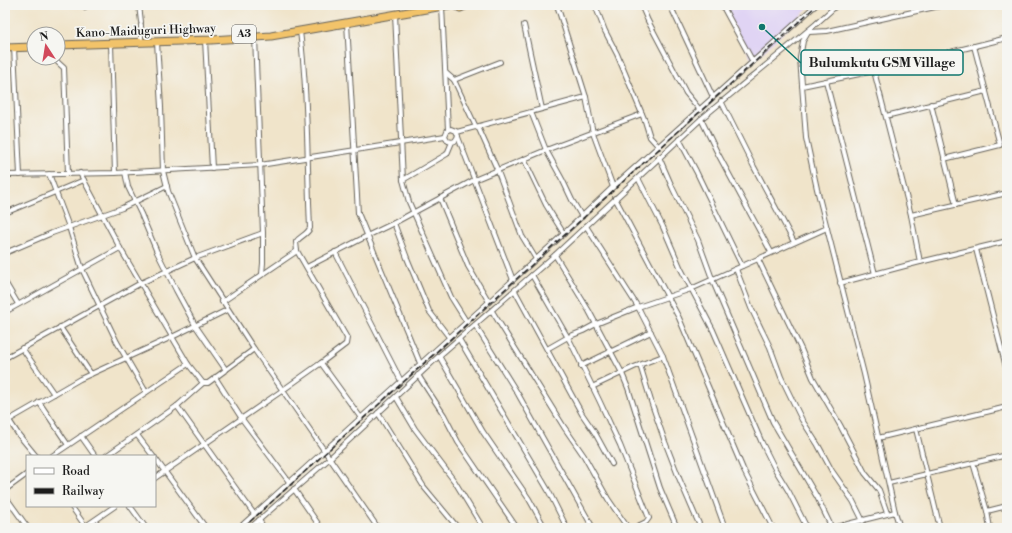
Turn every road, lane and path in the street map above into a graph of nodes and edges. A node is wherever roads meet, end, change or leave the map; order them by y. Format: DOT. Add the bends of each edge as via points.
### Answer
graph roads {
  1 [pos="139,5"];
  2 [pos="427,5"];
  3 [pos="455,5"];
  4 [pos="467,5"];
  5 [pos="557,5"];
  6 [pos="595,5"];
  7 [pos="641,5"];
  8 [pos="670,5"];
  9 [pos="722,5"];
  10 [pos="816,5"];
  11 [pos="837,5"];
  12 [pos="944,5"];
  13 [pos="445,6"];
  14 [pos="395,14"];
  15 [pos="817,22"];
  16 [pos="347,23"];
  17 [pos="524,25"];
  18 [pos="300,31"];
  19 [pos="809,32"];
  20 [pos="255,37"];
  21 [pos="1007,38"];
  22 [pos="141,40"];
  23 [pos="205,40"];
  24 [pos="66,41"];
  25 [pos="26,42"];
  26 [pos="157,42"];
  27 [pos="5,43"];
  28 [pos="111,44"];
  29 [pos="66,46"];
  30 [pos="974,46"];
  31 [pos="14,47"];
  32 [pos="26,47"];
  33 [pos="5,48"];
  34 [pos="500,62"];
  35 [pos="753,62"];
  36 [pos="62,66"];
  37 [pos="874,71"];
  38 [pos="446,73"];
  39 [pos="454,80"];
  40 [pos="826,81"];
  41 [pos="802,86"];
  42 [pos="986,91"];
  43 [pos="586,97"];
  44 [pos="713,97"];
  45 [pos="721,101"];
  46 [pos="931,104"];
  47 [pos="542,109"];
  48 [pos="700,110"];
  49 [pos="531,112"];
  50 [pos="642,114"];
  51 [pos="886,116"];
  52 [pos="701,119"];
  53 [pos="476,127"];
  54 [pos="448,130"];
  55 [pos="457,132"];
  56 [pos="593,133"];
  57 [pos="445,136"];
  58 [pos="458,137"];
  59 [pos="679,140"];
  60 [pos="452,142"];
  61 [pos="402,144"];
  62 [pos="659,147"];
  63 [pos="546,150"];
  64 [pos="355,151"];
  65 [pos="659,157"];
  66 [pos="307,159"];
  67 [pos="524,159"];
  68 [pos="944,159"];
  69 [pos="260,166"];
  70 [pos="212,168"];
  71 [pos="498,169"];
  72 [pos="163,171"];
  73 [pos="125,172"];
  74 [pos="68,173"];
  75 [pos="80,173"];
  76 [pos="115,173"];
  77 [pos="49,174"];
  78 [pos="5,175"];
  79 [pos="20,175"];
  80 [pos="638,178"];
  81 [pos="84,180"];
  82 [pos="403,180"];
  83 [pos="474,180"];
  84 [pos="167,186"];
  85 [pos="613,187"];
  86 [pos="55,192"];
  87 [pos="1007,193"];
  88 [pos="440,198"];
  89 [pos="615,198"];
  90 [pos="134,201"];
  91 [pos="956,205"];
  92 [pos="5,213"];
  93 [pos="414,213"];
  94 [pos="102,215"];
  95 [pos="911,216"];
  96 [pos="582,217"];
  97 [pos="394,223"];
  98 [pos="586,226"];
  99 [pos="69,227"];
  100 [pos="827,228"];
  101 [pos="263,234"];
  102 [pos="564,234"];
  103 [pos="367,236"];
  104 [pos="1007,241"];
  105 [pos="794,242"];
  106 [pos="120,248"];
  107 [pos="976,249"];
  108 [pos="297,251"];
  109 [pos="335,252"];
  110 [pos="771,252"];
  111 [pos="5,253"];
  112 [pos="555,255"];
  113 [pos="195,258"];
  114 [pos="758,258"];
  115 [pos="536,259"];
  116 [pos="920,262"];
  117 [pos="742,266"];
  118 [pos="307,268"];
  119 [pos="82,269"];
  120 [pos="736,269"];
  121 [pos="166,271"];
  122 [pos="262,274"];
  123 [pos="875,274"];
  124 [pos="532,275"];
  125 [pos="712,279"];
  126 [pos="512,280"];
  127 [pos="5,282"];
  128 [pos="141,283"];
  129 [pos="840,283"];
  130 [pos="691,289"];
  131 [pos="515,291"];
  132 [pos="669,297"];
  133 [pos="222,302"];
  134 [pos="489,302"];
  135 [pos="18,304"];
  136 [pos="99,305"];
  137 [pos="638,307"];
  138 [pos="227,310"];
  139 [pos="492,311"];
  140 [pos="5,312"];
  141 [pos="466,321"];
  142 [pos="596,324"];
  143 [pos="195,325"];
  144 [pos="475,325"];
  145 [pos="60,327"];
  146 [pos="651,332"];
  147 [pos="172,337"];
  148 [pos="449,337"];
  149 [pos="568,337"];
  150 [pos="459,339"];
  151 [pos="22,348"];
  152 [pos="1007,348"];
  153 [pos="547,349"];
  154 [pos="1002,349"];
  155 [pos="254,350"];
  156 [pos="611,352"];
  157 [pos="439,356"];
  158 [pos="663,356"];
  159 [pos="126,357"];
  160 [pos="5,358"];
  161 [pos="322,363"];
  162 [pos="420,363"];
  163 [pos="188,364"];
  164 [pos="640,365"];
  165 [pos="582,366"];
  166 [pos="226,370"];
  167 [pos="1007,371"];
  168 [pos="90,374"];
  169 [pos="622,374"];
  170 [pos="418,375"];
  171 [pos="215,377"];
  172 [pos="401,382"];
  173 [pos="203,383"];
  174 [pos="592,387"];
  175 [pos="283,390"];
  176 [pos="146,392"];
  177 [pos="54,394"];
  178 [pos="396,397"];
  179 [pos="39,402"];
  180 [pos="177,406"];
  181 [pos="1007,407"];
  182 [pos="378,413"];
  183 [pos="5,414"];
  184 [pos="242,418"];
  185 [pos="361,418"];
  186 [pos="9,420"];
  187 [pos="916,429"];
  188 [pos="137,434"];
  189 [pos="81,436"];
  190 [pos="878,438"];
  191 [pos="204,444"];
  192 [pos="68,445"];
  193 [pos="324,450"];
  194 [pos="35,455"];
  195 [pos="53,455"];
  196 [pos="94,455"];
  197 [pos="107,455"];
  198 [pos="152,455"];
  199 [pos="1007,455"];
  200 [pos="330,458"];
  201 [pos="156,460"];
  202 [pos="974,463"];
  203 [pos="612,464"];
  204 [pos="164,472"];
  205 [pos="928,474"];
  206 [pos="26,475"];
  207 [pos="156,477"];
  208 [pos="290,483"];
  209 [pos="889,483"];
  210 [pos="294,489"];
  211 [pos="5,490"];
  212 [pos="5,496"];
  213 [pos="1007,506"];
  214 [pos="72,507"];
  215 [pos="114,507"];
  216 [pos="131,507"];
  217 [pos="987,511"];
  218 [pos="895,512"];
  219 [pos="888,513"];
  220 [pos="254,514"];
  221 [pos="258,520"];
  222 [pos="863,521"];
  223 [pos="566,526"];
  224 [pos="85,527"];
  225 [pos="28,528"];
  226 [pos="146,528"];
  227 [pos="206,528"];
  228 [pos="239,528"];
  229 [pos="250,528"];
  230 [pos="264,528"];
  231 [pos="321,528"];
  232 [pos="378,528"];
  233 [pos="458,528"];
  234 [pos="483,528"];
  235 [pos="517,528"];
  236 [pos="545,528"];
  237 [pos="594,528"];
  238 [pos="628,528"];
  239 [pos="634,528"];
  240 [pos="677,528"];
  241 [pos="700,528"];
  242 [pos="725,528"];
  243 [pos="773,528"];
  244 [pos="807,528"];
  245 [pos="832,528"];
  246 [pos="900,528"];
  247 [pos="940,528"];
  248 [pos="990,528"];
  1 -- 22 [label="street"];
  2 -- 22 [label="highway, Kano-Maiduguri Highway / A3" via="271,31"];
  3 -- 4 [label="highway" via="460,8"];
  5 -- 43 [label="street"];
  6 -- 50 [label="street"];
  7 -- 48 [label="street" via="686,93"];
  8 -- 44 [label="street"];
  9 -- 35 [label="street"];
  10 -- 35 [label="street"];
  11 -- 15 [label="street"];
  12 -- 19 [label="street" via="827,31"];
  13 -- 14 [label="highway, Kano-Maiduguri Highway / A3"];
  13 -- 38 [label="street"];
  14 -- 16 [label="highway, Kano-Maiduguri Highway / A3"];
  14 -- 61 [label="street"];
  15 -- 19 [label="street"];
  15 -- 45 [label="street"];
  16 -- 18 [label="highway, Kano-Maiduguri Highway / A3"];
  16 -- 64 [label="street"];
  17 -- 47 [label="street"];
  18 -- 20 [label="highway, Kano-Maiduguri Highway / A3"];
  18 -- 66 [label="street" via="306,101"];
  19 -- 41 [label="street" via="803,41 800,58"];
  20 -- 23 [label="highway, Kano-Maiduguri Highway / A3"];
  20 -- 69 [label="street"];
  21 -- 30 [label="street"];
  22 -- 24 [label="highway, Kano-Maiduguri Highway / A3"];
  22 -- 26 [label="highway, Kano-Maiduguri Highway / A3"];
  22 -- 28 [label="highway, Kano-Maiduguri Highway / A3"];
  23 -- 26 [label="highway, Kano-Maiduguri Highway / A3"];
  23 -- 70 [label="street"];
  25 -- 27 [label="highway"];
  26 -- 72 [label="street"];
  28 -- 29 [label="highway, Kano-Maiduguri Highway / A3"];
  28 -- 76 [label="street"];
  30 -- 37 [label="street"];
  30 -- 42 [label="street"];
  31 -- 32 [label="highway"];
  31 -- 33 [label="highway"];
  31 -- 79 [label="street"];
  34 -- 39 [label="street"];
  35 -- 44 [label="street"];
  36 -- 74 [label="street"];
  37 -- 40 [label="street"];
  37 -- 51 [label="street"];
  38 -- 39 [label="street"];
  38 -- 54 [label="street"];
  39 -- 53 [label="street"];
  40 -- 41 [label="street"];
  40 -- 123 [label="street"];
  41 -- 100 [label="street" via="806,138"];
  42 -- 46 [label="street"];
  42 -- 68 [label="street" via="1000,145"];
  43 -- 47 [label="street"];
  43 -- 56 [label="street"];
  44 -- 48 [label="street"];
  45 -- 52 [label="street"];
  45 -- 105 [label="street"];
  46 -- 51 [label="street"];
  46 -- 68 [label="street"];
  47 -- 49 [label="street"];
  48 -- 62 [label="street"];
  49 -- 53 [label="street"];
  49 -- 63 [label="street"];
  50 -- 56 [label="street"];
  50 -- 62 [label="street" via="650,137"];
  51 -- 95 [label="street"];
  52 -- 59 [label="street"];
  52 -- 110 [label="street"];
  53 -- 55 [label="street"];
  53 -- 71 [label="street"];
  54 -- 55 [label="street" via="453,129"];
  54 -- 57 [label="street"];
  55 -- 58 [label="street"];
  56 -- 63 [label="street"];
  56 -- 85 [label="street"];
  57 -- 60 [label="street"];
  57 -- 61 [label="street"];
  58 -- 60 [label="street"];
  58 -- 83 [label="street"];
  59 -- 65 [label="street"];
  59 -- 117 [label="street"];
  60 -- 82 [label="street" via="447,154"];
  61 -- 64 [label="street"];
  61 -- 82 [label="street"];
  62 -- 85 [label="street"];
  63 -- 67 [label="street"];
  63 -- 96 [label="street"];
  64 -- 66 [label="street"];
  64 -- 103 [label="street" via="358,213"];
  65 -- 80 [label="street"];
  65 -- 125 [label="street" via="698,240"];
  66 -- 69 [label="street"];
  66 -- 108 [label="street" via="310,228 308,233 296,242"];
  67 -- 71 [label="street"];
  67 -- 102 [label="street" via="546,205"];
  68 -- 91 [label="street"];
  69 -- 70 [label="street"];
  69 -- 101 [label="street"];
  70 -- 72 [label="street"];
  71 -- 83 [label="street"];
  71 -- 115 [label="street" via="522,236"];
  72 -- 73 [label="street"];
  72 -- 84 [label="street"];
  73 -- 76 [label="street"];
  73 -- 90 [label="street"];
  74 -- 75 [label="street"];
  74 -- 77 [label="street"];
  75 -- 76 [label="street"];
  75 -- 81 [label="street"];
  77 -- 79 [label="street"];
  77 -- 86 [label="street"];
  78 -- 79 [label="street"];
  80 -- 89 [label="street"];
  80 -- 130 [label="street" via="664,227"];
  81 -- 86 [label="street"];
  81 -- 94 [label="street"];
  82 -- 93 [label="street" via="408,202"];
  83 -- 88 [label="street"];
  83 -- 126 [label="street"];
  84 -- 90 [label="street"];
  84 -- 113 [label="street"];
  85 -- 96 [label="street"];
  86 -- 92 [label="street"];
  86 -- 99 [label="street"];
  87 -- 91 [label="street"];
  88 -- 93 [label="street"];
  88 -- 134 [label="street" via="468,266"];
  89 -- 98 [label="street"];
  89 -- 132 [label="street"];
  90 -- 94 [label="street"];
  90 -- 121 [label="street"];
  91 -- 95 [label="street"];
  93 -- 97 [label="street"];
  93 -- 141 [label="street" via="451,297"];
  94 -- 99 [label="street"];
  94 -- 106 [label="street"];
  95 -- 116 [label="street"];
  96 -- 102 [label="street"];
  97 -- 103 [label="street"];
  97 -- 148 [label="street" via="429,311"];
  98 -- 112 [label="street"];
  98 -- 137 [label="street"];
  99 -- 111 [label="street"];
  99 -- 119 [label="street"];
  100 -- 105 [label="street"];
  100 -- 129 [label="street"];
  101 -- 113 [label="street"];
  101 -- 122 [label="street"];
  102 -- 115 [label="street"];
  103 -- 109 [label="street"];
  103 -- 162 [label="street"];
  104 -- 107 [label="street"];
  105 -- 110 [label="street"];
  106 -- 119 [label="street"];
  106 -- 128 [label="street"];
  107 -- 116 [label="street"];
  107 -- 154 [label="street"];
  108 -- 118 [label="street"];
  108 -- 122 [label="street"];
  109 -- 118 [label="street"];
  109 -- 172 [label="street"];
  110 -- 114 [label="street"];
  112 -- 124 [label="street"];
  112 -- 142 [label="street"];
  113 -- 121 [label="street"];
  113 -- 133 [label="street"];
  114 -- 117 [label="street"];
  114 -- 219 [label="street" via="813,378 865,473 879,490"];
  115 -- 126 [label="street"];
  116 -- 123 [label="street"];
  117 -- 120 [label="street"];
  118 -- 161 [label="street" via="347,338 346,344"];
  119 -- 135 [label="street"];
  119 -- 136 [label="street"];
  120 -- 125 [label="street"];
  120 -- 222 [label="street" via="781,377 802,420 854,501"];
  121 -- 128 [label="street"];
  121 -- 143 [label="street"];
  122 -- 133 [label="street"];
  123 -- 129 [label="street"];
  124 -- 131 [label="street"];
  124 -- 149 [label="street"];
  125 -- 130 [label="street"];
  125 -- 245 [label="street" via="773,422"];
  126 -- 134 [label="street"];
  127 -- 135 [label="street"];
  128 -- 136 [label="street"];
  128 -- 147 [label="street"];
  129 -- 190 [label="street"];
  130 -- 132 [label="street"];
  130 -- 244 [label="street" via="713,330 776,470"];
  131 -- 139 [label="street"];
  131 -- 153 [label="street"];
  132 -- 137 [label="street"];
  132 -- 243 [label="street" via="743,469"];
  133 -- 138 [label="street"];
  134 -- 141 [label="street"];
  135 -- 140 [label="street"];
  136 -- 145 [label="street"];
  136 -- 159 [label="street"];
  137 -- 142 [label="street"];
  137 -- 146 [label="street"];
  138 -- 143 [label="street"];
  138 -- 155 [label="street"];
  139 -- 144 [label="street"];
  139 -- 238 [label="street"];
  141 -- 148 [label="street"];
  142 -- 149 [label="street"];
  142 -- 156 [label="street"];
  143 -- 147 [label="street"];
  143 -- 166 [label="street"];
  144 -- 150 [label="street"];
  144 -- 237 [label="street" via="518,394"];
  145 -- 151 [label="street"];
  145 -- 168 [label="street"];
  146 -- 156 [label="street"];
  146 -- 158 [label="street"];
  147 -- 159 [label="street"];
  147 -- 163 [label="street"];
  148 -- 162 [label="street"];
  149 -- 153 [label="street"];
  149 -- 165 [label="street"];
  150 -- 157 [label="street"];
  150 -- 223 [label="street" via="548,490"];
  151 -- 160 [label="street"];
  151 -- 177 [label="street"];
  152 -- 154 [label="street"];
  153 -- 203 [label="street"];
  154 -- 167 [label="street"];
  155 -- 166 [label="street"];
  155 -- 175 [label="street"];
  156 -- 165 [label="street"];
  156 -- 169 [label="street"];
  157 -- 170 [label="street"];
  157 -- 236 [label="street" via="483,432 529,499"];
  158 -- 164 [label="street"];
  158 -- 242 [label="street"];
  159 -- 168 [label="street"];
  159 -- 176 [label="street"];
  161 -- 175 [label="street"];
  161 -- 185 [label="street"];
  162 -- 172 [label="street"];
  163 -- 173 [label="street"];
  163 -- 176 [label="street"];
  164 -- 169 [label="street"];
  164 -- 241 [label="street" via="673,465"];
  165 -- 174 [label="street"];
  166 -- 171 [label="street"];
  168 -- 177 [label="street"];
  169 -- 174 [label="street"];
  169 -- 240 [label="street" via="660,488"];
  170 -- 178 [label="street"];
  170 -- 235 [label="street" via="458,442"];
  171 -- 173 [label="street" via="208,383"];
  171 -- 184 [label="street"];
  172 -- 185 [label="street"];
  173 -- 180 [label="street"];
  174 -- 239 [label="street" via="648,512 649,518 646,522"];
  175 -- 184 [label="street"];
  175 -- 193 [label="street"];
  176 -- 189 [label="street"];
  177 -- 179 [label="street"];
  178 -- 182 [label="street"];
  178 -- 234 [label="street" via="415,429 455,482"];
  179 -- 186 [label="street"];
  179 -- 192 [label="street"];
  180 -- 188 [label="street"];
  180 -- 191 [label="street"];
  181 -- 187 [label="street"];
  182 -- 200 [label="street"];
  182 -- 233 [label="street" via="424,487"];
  183 -- 186 [label="street"];
  184 -- 191 [label="street"];
  184 -- 208 [label="street"];
  185 -- 193 [label="street"];
  186 -- 194 [label="street"];
  187 -- 190 [label="street"];
  187 -- 205 [label="street"];
  188 -- 197 [label="street"];
  188 -- 198 [label="street"];
  189 -- 192 [label="street"];
  189 -- 196 [label="street"];
  190 -- 209 [label="street"];
  191 -- 204 [label="street"];
  191 -- 220 [label="street"];
  192 -- 195 [label="street"];
  193 -- 200 [label="street"];
  193 -- 208 [label="street"];
  199 -- 202 [label="street"];
  200 -- 210 [label="street"];
  200 -- 232 [label="street"];
  201 -- 204 [label="street"];
  202 -- 205 [label="street"];
  202 -- 217 [label="street"];
  204 -- 207 [label="street"];
  204 -- 227 [label="street"];
  205 -- 209 [label="street"];
  205 -- 247 [label="street"];
  206 -- 211 [label="street"];
  208 -- 220 [label="street"];
  209 -- 218 [label="street"];
  210 -- 221 [label="street"];
  210 -- 231 [label="street"];
  212 -- 225 [label="street"];
  213 -- 217 [label="street"];
  214 -- 224 [label="street"];
  215 -- 224 [label="street"];
  216 -- 226 [label="street"];
  217 -- 248 [label="street"];
  218 -- 219 [label="street"];
  218 -- 246 [label="street"];
  219 -- 222 [label="street"];
  220 -- 228 [label="street"];
  221 -- 229 [label="street"];
  221 -- 230 [label="street"];
  222 -- 245 [label="street"];
}
